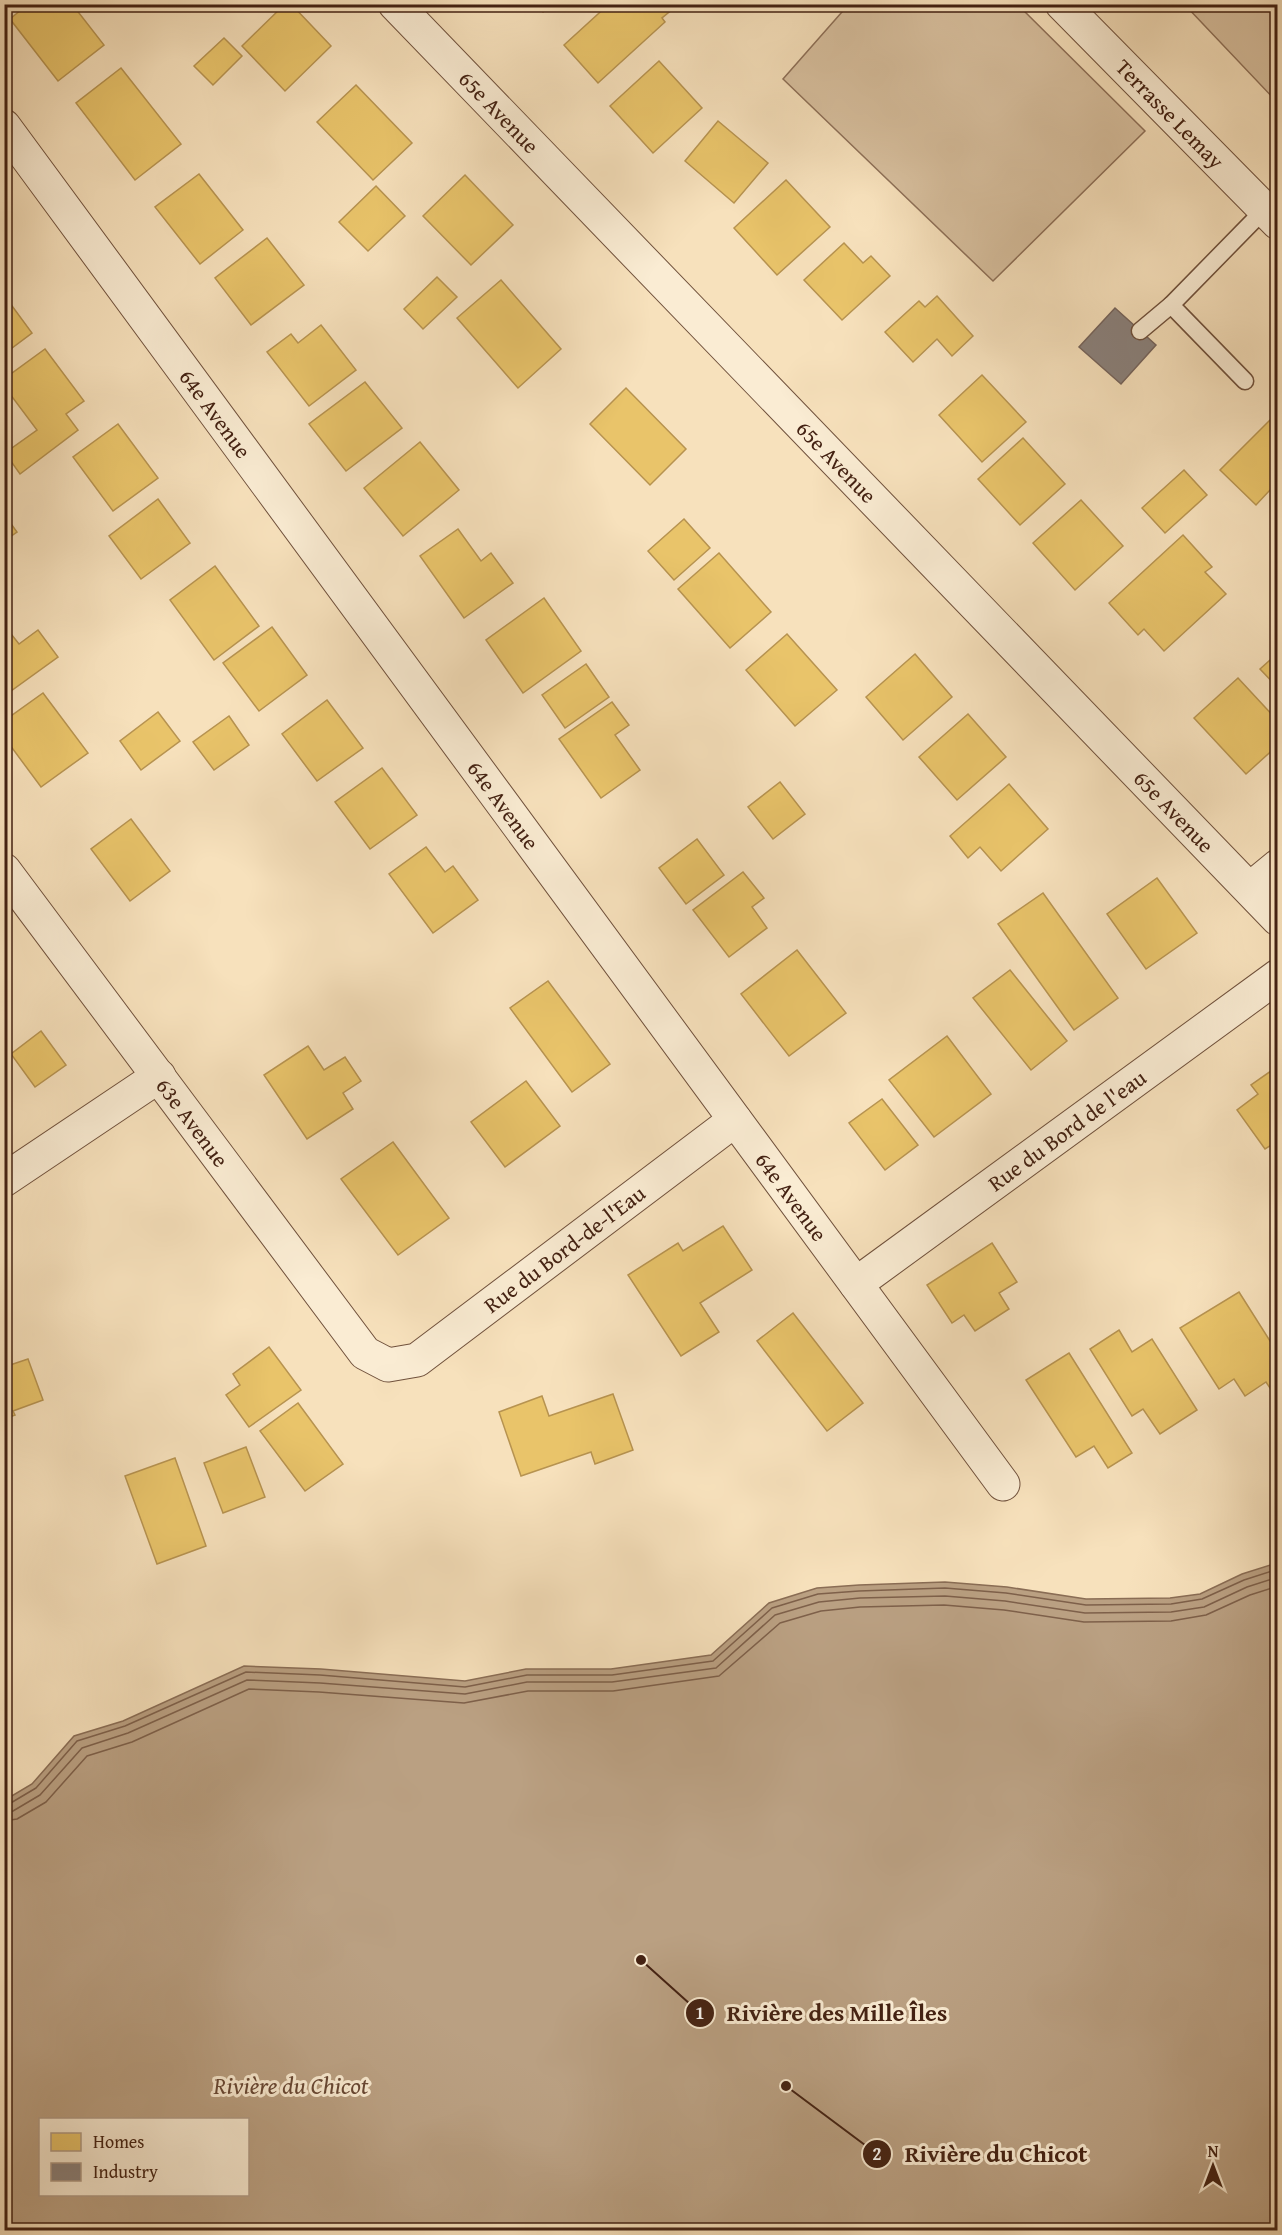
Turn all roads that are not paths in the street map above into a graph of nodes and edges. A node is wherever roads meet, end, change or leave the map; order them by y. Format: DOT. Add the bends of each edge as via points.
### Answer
graph roads {
  1 [pos="394,4"];
  2 [pos="1062,4"];
  3 [pos="4,126"];
  4 [pos="1271,216"];
  5 [pos="1171,305"];
  6 [pos="1140,331"];
  7 [pos="1245,381"];
  8 [pos="1278,866"];
  9 [pos="4,870"];
  10 [pos="1250,889"];
  11 [pos="1278,919"];
  12 [pos="1278,976"];
  13 [pos="159,1076"];
  14 [pos="735,1120"];
  15 [pos="4,1180"];
  16 [pos="856,1284"];
  17 [pos="388,1365"];
  18 [pos="1003,1484"];
  1 -- 10 [label="street, 65e Avenue"];
  2 -- 4 [label="street, Terrasse Lemay"];
  3 -- 14 [label="street, 64e Avenue"];
  4 -- 5 [label="lane"];
  5 -- 6 [label="lane"];
  5 -- 7 [label="lane"];
  8 -- 10 [label="street"];
  9 -- 13 [label="street, 63e Avenue"];
  10 -- 11 [label="street, 65e Avenue"];
  12 -- 16 [label="street, Rue du Bord de l'eau"];
  13 -- 15 [label="street"];
  13 -- 17 [label="street, 63e Avenue" via="365,1353"];
  14 -- 16 [label="street, 64e Avenue"];
  14 -- 17 [label="street, Rue du Bord-de-l'Eau" via="417,1360"];
  16 -- 18 [label="street, 64e Avenue"];
}
